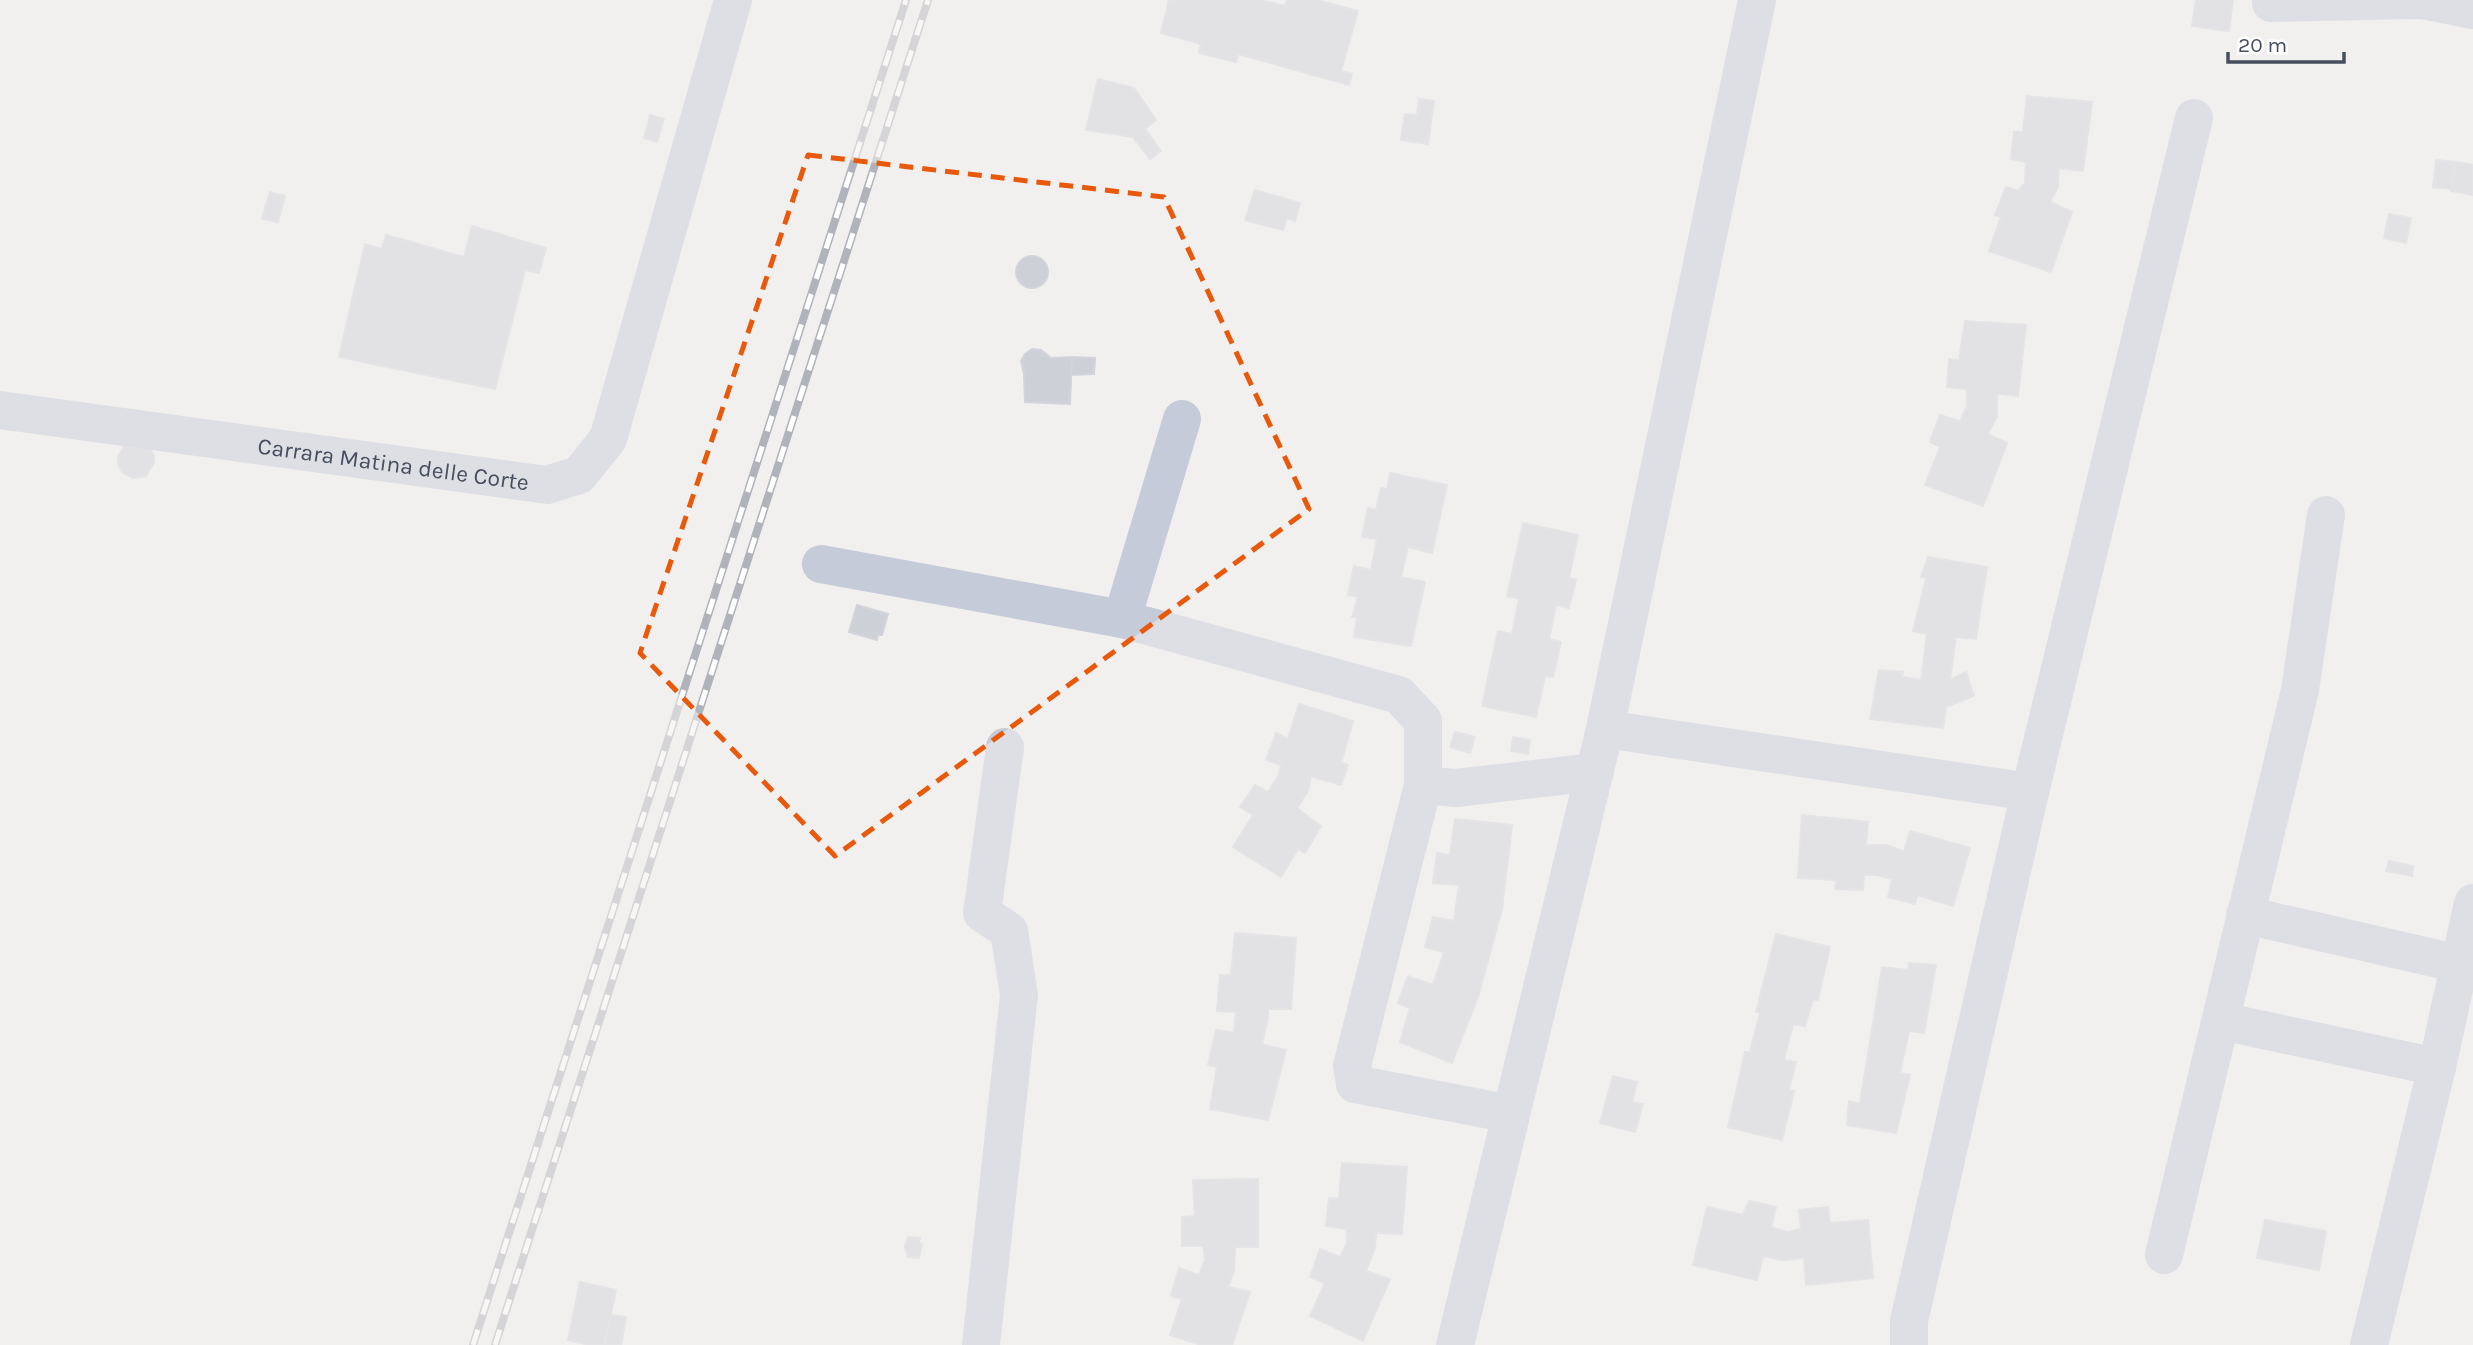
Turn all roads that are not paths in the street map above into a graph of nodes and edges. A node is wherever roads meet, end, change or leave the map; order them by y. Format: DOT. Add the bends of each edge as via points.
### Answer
graph roads {
  1 [pos="733,0"];
  2 [pos="1757,0"];
  3 [pos="2416,0"];
  4 [pos="2422,0"];
  5 [pos="2271,3"];
  6 [pos="2473,10"];
  7 [pos="2194,118"];
  8 [pos="0,410"];
  9 [pos="1182,419"];
  10 [pos="2326,515"];
  11 [pos="821,564"];
  12 [pos="1122,619"];
  13 [pos="1605,729"];
  14 [pos="1004,747"];
  15 [pos="1595,772"];
  16 [pos="1423,785"];
  17 [pos="2030,792"];
  18 [pos="2473,903"];
  19 [pos="2245,915"];
  20 [pos="2460,964"];
  21 [pos="2221,1021"];
  22 [pos="2437,1067"];
  23 [pos="1511,1114"];
  24 [pos="2164,1255"];
  25 [pos="981,1345"];
  26 [pos="1455,1345"];
  27 [pos="1909,1345"];
  28 [pos="2369,1345"];
  1 -- 8 [label="street, Carrara Matina delle Corte" via="608,439 579,475 547,485"];
  2 -- 13 [label="street"];
  3 -- 5 [label="street"];
  4 -- 6 [label="street"];
  7 -- 17 [label="street"];
  9 -- 12 [label="street"];
  10 -- 19 [label="street" via="2300,690"];
  11 -- 12 [label="street"];
  12 -- 16 [label="street" via="1399,695 1423,721"];
  13 -- 15 [label="street"];
  13 -- 17 [label="street"];
  14 -- 25 [label="street" via="982,912 1009,931 1019,995"];
  15 -- 16 [label="street" via="1456,788"];
  15 -- 23 [label="street"];
  16 -- 23 [label="street" via="1352,1066 1355,1084"];
  17 -- 27 [label="street" via="1909,1321"];
  18 -- 20 [label="street"];
  19 -- 20 [label="street"];
  19 -- 21 [label="street"];
  20 -- 22 [label="street"];
  21 -- 22 [label="street"];
  21 -- 24 [label="street"];
  22 -- 28 [label="street"];
  23 -- 26 [label="street"];
}
